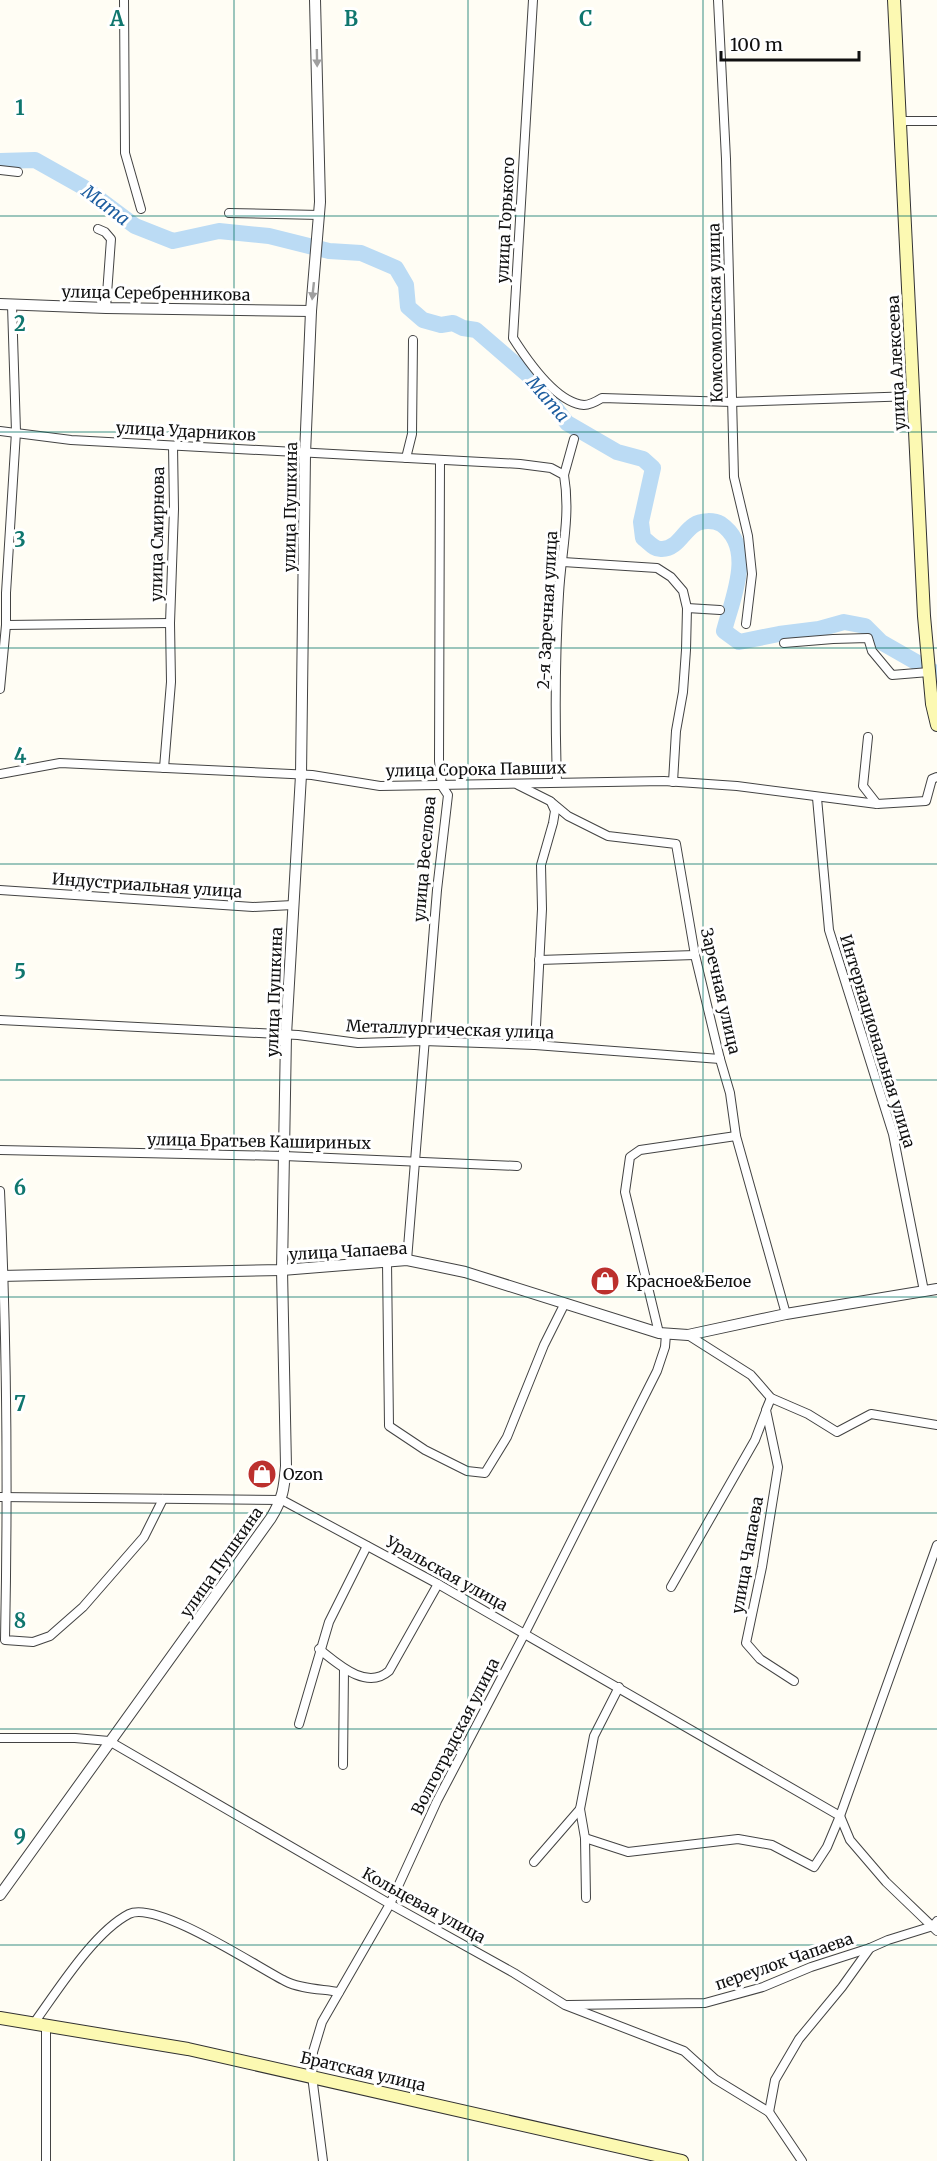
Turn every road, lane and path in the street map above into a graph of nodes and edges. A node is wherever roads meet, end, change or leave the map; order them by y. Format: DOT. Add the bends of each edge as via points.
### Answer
graph roads {
  1 [pos="124,0"];
  2 [pos="315,0"];
  3 [pos="533,0"];
  4 [pos="718,0"];
  5 [pos="894,0"];
  6 [pos="900,121"];
  7 [pos="937,121"];
  8 [pos="0,170"];
  9 [pos="18,172"];
  10 [pos="141,209"];
  11 [pos="229,213"];
  12 [pos="319,215"];
  13 [pos="98,229"];
  14 [pos="6,304"];
  15 [pos="106,308"];
  16 [pos="311,311"];
  17 [pos="413,340"];
  18 [pos="915,396"];
  19 [pos="732,402"];
  20 [pos="0,431"];
  21 [pos="16,432"];
  22 [pos="574,439"];
  23 [pos="173,446"];
  24 [pos="305,454"];
  25 [pos="406,458"];
  26 [pos="440,460"];
  27 [pos="564,475"];
  28 [pos="563,562"];
  29 [pos="3,593"];
  30 [pos="687,608"];
  31 [pos="720,610"];
  32 [pos="170,623"];
  33 [pos="746,624"];
  34 [pos="6,625"];
  35 [pos="784,644"];
  36 [pos="929,676"];
  37 [pos="0,688"];
  38 [pos="937,724"];
  39 [pos="868,737"];
  40 [pos="164,768"];
  41 [pos="0,774"];
  42 [pos="301,775"];
  43 [pos="937,777"];
  44 [pos="557,782"];
  45 [pos="673,782"];
  46 [pos="515,783"];
  47 [pos="442,786"];
  48 [pos="817,798"];
  49 [pos="550,801"];
  50 [pos="877,804"];
  51 [pos="0,890"];
  52 [pos="292,905"];
  53 [pos="695,955"];
  54 [pos="539,960"];
  55 [pos="0,1020"];
  56 [pos="286,1035"];
  57 [pos="423,1041"];
  58 [pos="535,1045"];
  59 [pos="720,1059"];
  60 [pos="736,1136"];
  61 [pos="0,1150"];
  62 [pos="284,1156"];
  63 [pos="414,1161"];
  64 [pos="517,1166"];
  65 [pos="0,1191"];
  66 [pos="407,1260"];
  67 [pos="387,1262"];
  68 [pos="282,1270"];
  69 [pos="2,1276"];
  70 [pos="937,1289"];
  71 [pos="924,1291"];
  72 [pos="565,1303"];
  73 [pos="786,1314"];
  74 [pos="663,1333"];
  75 [pos="688,1335"];
  76 [pos="771,1398"];
  77 [pos="766,1410"];
  78 [pos="937,1425"];
  79 [pos="4,1497"];
  80 [pos="163,1499"];
  81 [pos="282,1500"];
  82 [pos="937,1545"];
  83 [pos="367,1546"];
  84 [pos="438,1584"];
  85 [pos="671,1587"];
  86 [pos="525,1633"];
  87 [pos="319,1649"];
  88 [pos="344,1669"];
  89 [pos="794,1681"];
  90 [pos="619,1687"];
  91 [pos="299,1724"];
  92 [pos="0,1738"];
  93 [pos="109,1741"];
  94 [pos="343,1765"];
  95 [pos="580,1809"];
  96 [pos="840,1816"];
  97 [pos="585,1838"];
  98 [pos="534,1862"];
  99 [pos="0,1895"];
  100 [pos="586,1899"];
  101 [pos="390,1904"];
  102 [pos="936,1926"];
  103 [pos="870,1948"];
  104 [pos="339,1992"];
  105 [pos="565,2005"];
  106 [pos="0,2018"];
  107 [pos="40,2025"];
  108 [pos="312,2076"];
  109 [pos="769,2112"];
  110 [pos="46,2161"];
  111 [pos="323,2161"];
  112 [pos="682,2161"];
  113 [pos="802,2161"];
  1 -- 10 [label="street" via="125,153"];
  2 -- 12 [label="street, улица Пушкина, one-way"];
  3 -- 19 [label="street, улица Горького" via="513,338 528,363 567,401 587,405 602,399"];
  4 -- 19 [label="street, Комсомольская улица"];
  5 -- 6 [label="main road, улица Алексеева"];
  6 -- 7 [label="street"];
  6 -- 18 [label="main road, улица Алексеева"];
  8 -- 9 [label="street"];
  11 -- 12 [label="street"];
  12 -- 16 [label="street, улица Пушкина, one-way"];
  13 -- 15 [label="street" via="111,239"];
  14 -- 15 [label="street, улица Серебренникова"];
  14 -- 21 [label="street"];
  15 -- 16 [label="street, улица Серебренникова"];
  16 -- 24 [label="street, улица Пушкина"];
  17 -- 25 [label="street" via="412,434"];
  18 -- 19 [label="street"];
  18 -- 36 [label="main road, улица Алексеева"];
  19 -- 33 [label="street, Комсомольская улица" via="734,477 748,536 752,574"];
  20 -- 21 [label="street, улица Ударников"];
  21 -- 23 [label="street, улица Ударников" via="71,440"];
  21 -- 29 [label="street"];
  22 -- 27 [label="street, 2-я Заречная улица"];
  23 -- 24 [label="street, улица Ударников"];
  23 -- 32 [label="street, улица Смирнова"];
  24 -- 25 [label="street, улица Ударников"];
  24 -- 42 [label="street, улица Пушкина"];
  25 -- 26 [label="street, улица Ударников"];
  26 -- 27 [label="street, улица Ударников" via="520,464 551,468"];
  26 -- 47 [label="street, улица Веселова"];
  27 -- 28 [label="street, 2-я Заречная улица" via="567,528"];
  28 -- 30 [label="street" via="657,568 683,591"];
  28 -- 44 [label="street, 2-я Заречная улица" via="556,641"];
  29 -- 34 [label="street"];
  30 -- 31 [label="street"];
  30 -- 45 [label="street"];
  32 -- 34 [label="street, улица Смирнова"];
  32 -- 40 [label="street, улица Смирнова" via="171,682"];
  34 -- 37 [label="street"];
  35 -- 36 [label="street" via="868,638 872,651 892,675"];
  36 -- 38 [label="main road, улица Алексеева"];
  39 -- 50 [label="street" via="863,786"];
  40 -- 41 [label="street, улица Сорока Павших" via="60,763"];
  40 -- 42 [label="street, улица Сорока Павших"];
  42 -- 47 [label="street, улица Сорока Павших" via="380,786"];
  42 -- 52 [label="street, улица Пушкина"];
  43 -- 50 [label="street, улица Сорока Павших" via="932,779 926,801"];
  44 -- 45 [label="street, улица Сорока Павших"];
  44 -- 46 [label="street, улица Сорока Павших"];
  45 -- 48 [label="street, улица Сорока Павших" via="737,786"];
  46 -- 47 [label="street, улица Сорока Павших"];
  46 -- 49 [label="street, Заречная улица"];
  47 -- 57 [label="street, улица Веселова" via="448,795"];
  48 -- 50 [label="street, улица Сорока Павших"];
  48 -- 71 [label="street, Интернациональная улица" via="829,930 893,1134"];
  49 -- 53 [label="street, Заречная улица" via="568,816 608,836 676,844"];
  49 -- 54 [label="street" via="555,811 541,865"];
  51 -- 52 [label="street, Индустриальная улица" via="253,907"];
  52 -- 56 [label="street, улица Пушкина"];
  53 -- 54 [label="street"];
  53 -- 59 [label="street, Заречная улица"];
  54 -- 58 [label="street"];
  55 -- 56 [label="street, Металлургическая улица"];
  56 -- 57 [label="street, Металлургическая улица" via="358,1043"];
  56 -- 62 [label="street, улица Пушкина"];
  57 -- 58 [label="street, Металлургическая улица"];
  57 -- 63 [label="street, улица Веселова"];
  58 -- 59 [label="street, Металлургическая улица"];
  59 -- 60 [label="street, Заречная улица"];
  60 -- 73 [label="street, Заречная улица"];
  60 -- 74 [label="street" via="640,1150 630,1157 625,1192"];
  61 -- 62 [label="street, улица Братьев Кашириных"];
  62 -- 63 [label="street, улица Братьев Кашириных"];
  62 -- 68 [label="street, улица Пушкина"];
  63 -- 64 [label="street, улица Братьев Кашириных"];
  63 -- 66 [label="street, улица Веселова"];
  65 -- 69 [label="street"];
  66 -- 67 [label="street, улица Чапаева"];
  66 -- 72 [label="street, улица Чапаева" via="465,1272"];
  67 -- 68 [label="street, улица Чапаева"];
  67 -- 72 [label="street" via="389,1426 467,1471 485,1473 507,1437"];
  68 -- 69 [label="street, улица Чапаева"];
  68 -- 81 [label="street, улица Пушкина" via="286,1466"];
  69 -- 79 [label="street"];
  70 -- 71 [label="street, улица Чапаева"];
  71 -- 73 [label="street, улица Чапаева"];
  72 -- 74 [label="street, улица Чапаева"];
  73 -- 75 [label="street, улица Чапаева"];
  74 -- 75 [label="street, улица Чапаева"];
  74 -- 86 [label="street, Волгоградская улица" via="665,1347 657,1371"];
  75 -- 76 [label="street" via="751,1376"];
  76 -- 77 [label="street, улица Чапаева"];
  76 -- 78 [label="street" via="837,1431 871,1414"];
  77 -- 85 [label="street, улица Чапаева" via="755,1440"];
  77 -- 89 [label="street, улица Чапаева" via="778,1467 746,1642 760,1659"];
  79 -- 80 [label="street, Уральская улица"];
  79 -- 80 [label="street" via="5,1640 33,1642 50,1636 83,1607 144,1537"];
  80 -- 81 [label="street, Уральская улица"];
  81 -- 83 [label="street, Уральская улица"];
  81 -- 93 [label="street, улица Пушкина" via="219,1593"];
  82 -- 96 [label="street"];
  83 -- 84 [label="street, Уральская улица"];
  83 -- 87 [label="street" via="328,1622"];
  84 -- 86 [label="street, Уральская улица"];
  84 -- 88 [label="street" via="384,1676 365,1677"];
  86 -- 90 [label="street, Уральская улица"];
  86 -- 101 [label="street, Волгоградская улица" via="437,1801"];
  87 -- 88 [label="street"];
  87 -- 91 [label="street"];
  88 -- 94 [label="street"];
  90 -- 95 [label="street" via="594,1736"];
  90 -- 96 [label="street, Уральская улица"];
  92 -- 93 [label="street, Кольцевая улица"];
  93 -- 99 [label="street, улица Пушкина"];
  93 -- 101 [label="street, Кольцевая улица"];
  95 -- 97 [label="street"];
  95 -- 98 [label="street"];
  96 -- 97 [label="street" via="814,1867 772,1845 738,1839 628,1852"];
  96 -- 102 [label="street" via="850,1840 886,1882"];
  97 -- 100 [label="street"];
  101 -- 104 [label="street, Волгоградская улица"];
  101 -- 105 [label="street, Кольцевая улица"];
  102 -- 103 [label="street, переулок Чапаева"];
  103 -- 105 [label="street, переулок Чапаева" via="763,1987 705,2003"];
  103 -- 109 [label="street" via="799,2039 775,2080"];
  104 -- 107 [label="street" via="288,1983 208,1938 145,1911 132,1912 87,1952"];
  104 -- 108 [label="street, Волгоградская улица" via="322,2022 313,2052"];
  105 -- 109 [label="street, Кольцевая улица" via="684,2051 715,2079"];
  106 -- 107 [label="main road, Братская улица"];
  107 -- 108 [label="main road, Братская улица" via="188,2049"];
  107 -- 110 [label="street"];
  108 -- 111 [label="street, Волгоградская улица"];
  108 -- 112 [label="main road, Братская улица"];
  109 -- 113 [label="street, Кольцевая улица"];
}
